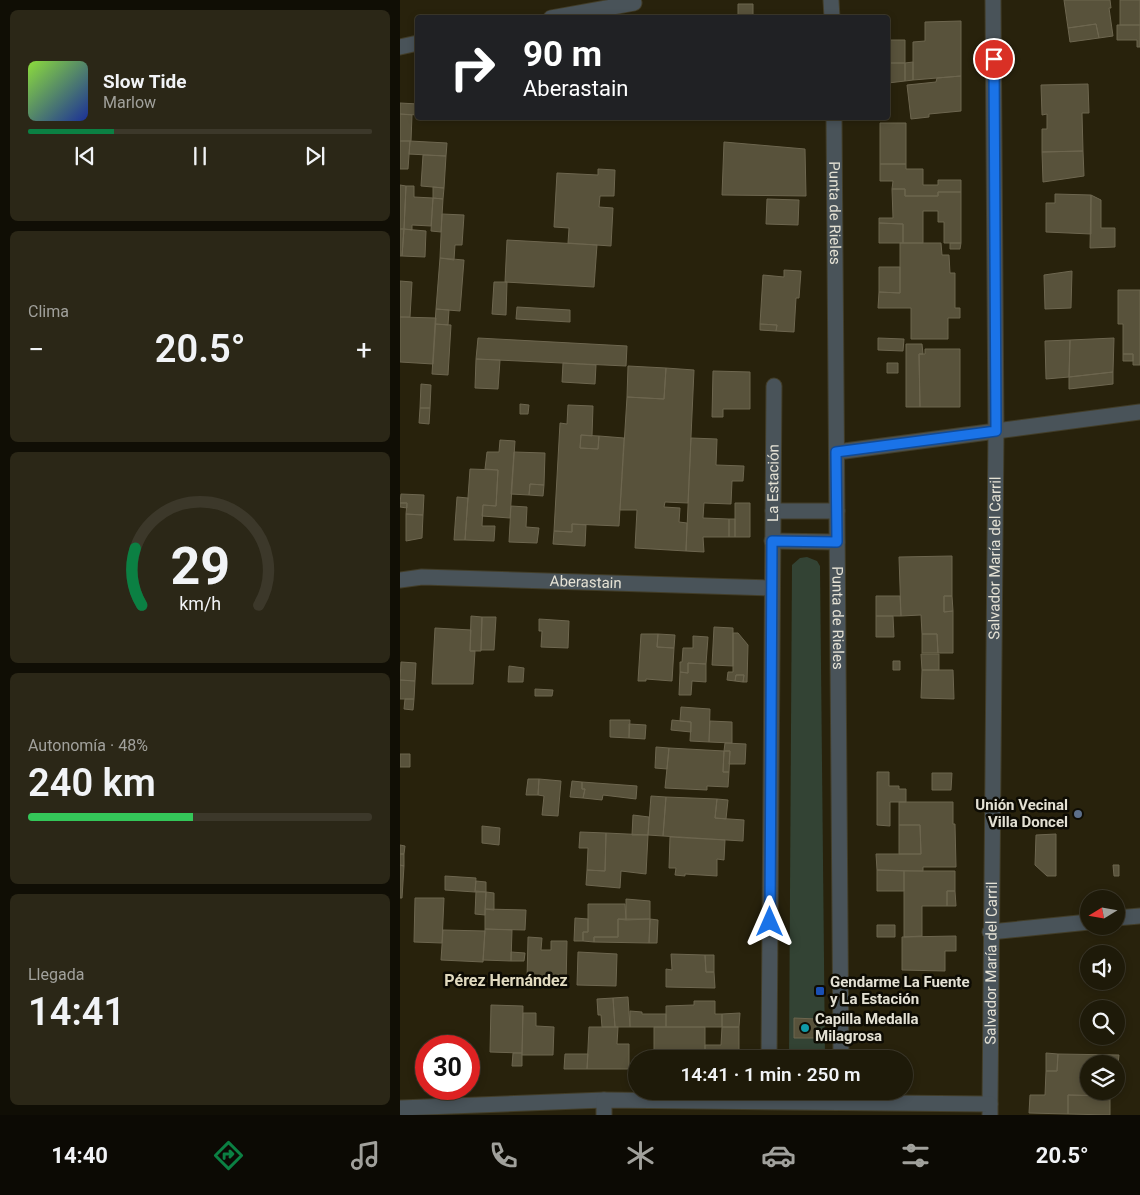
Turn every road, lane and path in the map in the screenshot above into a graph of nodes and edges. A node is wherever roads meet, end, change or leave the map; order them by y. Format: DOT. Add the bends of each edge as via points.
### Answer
graph roads {
  1 [pos="831,0"];
  2 [pos="993,0"];
  3 [pos="634,3"];
  4 [pos="568,15"];
  5 [pos="832,15"];
  6 [pos="415,44"];
  7 [pos="400,47"];
  8 [pos="834,120"];
  9 [pos="774,386"];
  10 [pos="1140,412"];
  11 [pos="996,431"];
  12 [pos="836,452"];
  13 [pos="773,511"];
  14 [pos="837,511"];
  15 [pos="772,541"];
  16 [pos="837,542"];
  17 [pos="400,580"];
  18 [pos="772,588"];
  19 [pos="1140,916"];
  20 [pos="1125,917"];
  21 [pos="1080,923"];
  22 [pos="990,932"];
  23 [pos="769,1050"];
  24 [pos="841,1050"];
  25 [pos="709,1100"];
  26 [pos="876,1100"];
  27 [pos="604,1107"];
  28 [pos="400,1108"];
  29 [pos="990,1110"];
  1 -- 5 [label="street"];
  2 -- 11 [label="street, Salvador María del Carril"];
  3 -- 4 [label="street"];
  6 -- 7 [label="street"];
  8 -- 12 [label="street, Punta de Rieles"];
  9 -- 13 [label="street, La Estación"];
  10 -- 11 [label="street"];
  11 -- 12 [label="street"];
  11 -- 22 [label="street, Salvador María del Carril"];
  12 -- 14 [label="street, Punta de Rieles"];
  13 -- 14 [label="street"];
  13 -- 15 [label="street, La Estación"];
  14 -- 16 [label="street, Punta de Rieles"];
  15 -- 16 [label="street"];
  15 -- 18 [label="street, La Estación"];
  16 -- 24 [label="street, Punta de Rieles"];
  17 -- 18 [label="street, Aberastain" via="422,577"];
  18 -- 23 [label="street, La Estación"];
  19 -- 20 [label="street"];
  21 -- 22 [label="street"];
  22 -- 29 [label="street, Salvador María del Carril"];
  25 -- 27 [label="street"];
  26 -- 29 [label="street"];
  27 -- 28 [label="street"];
}
